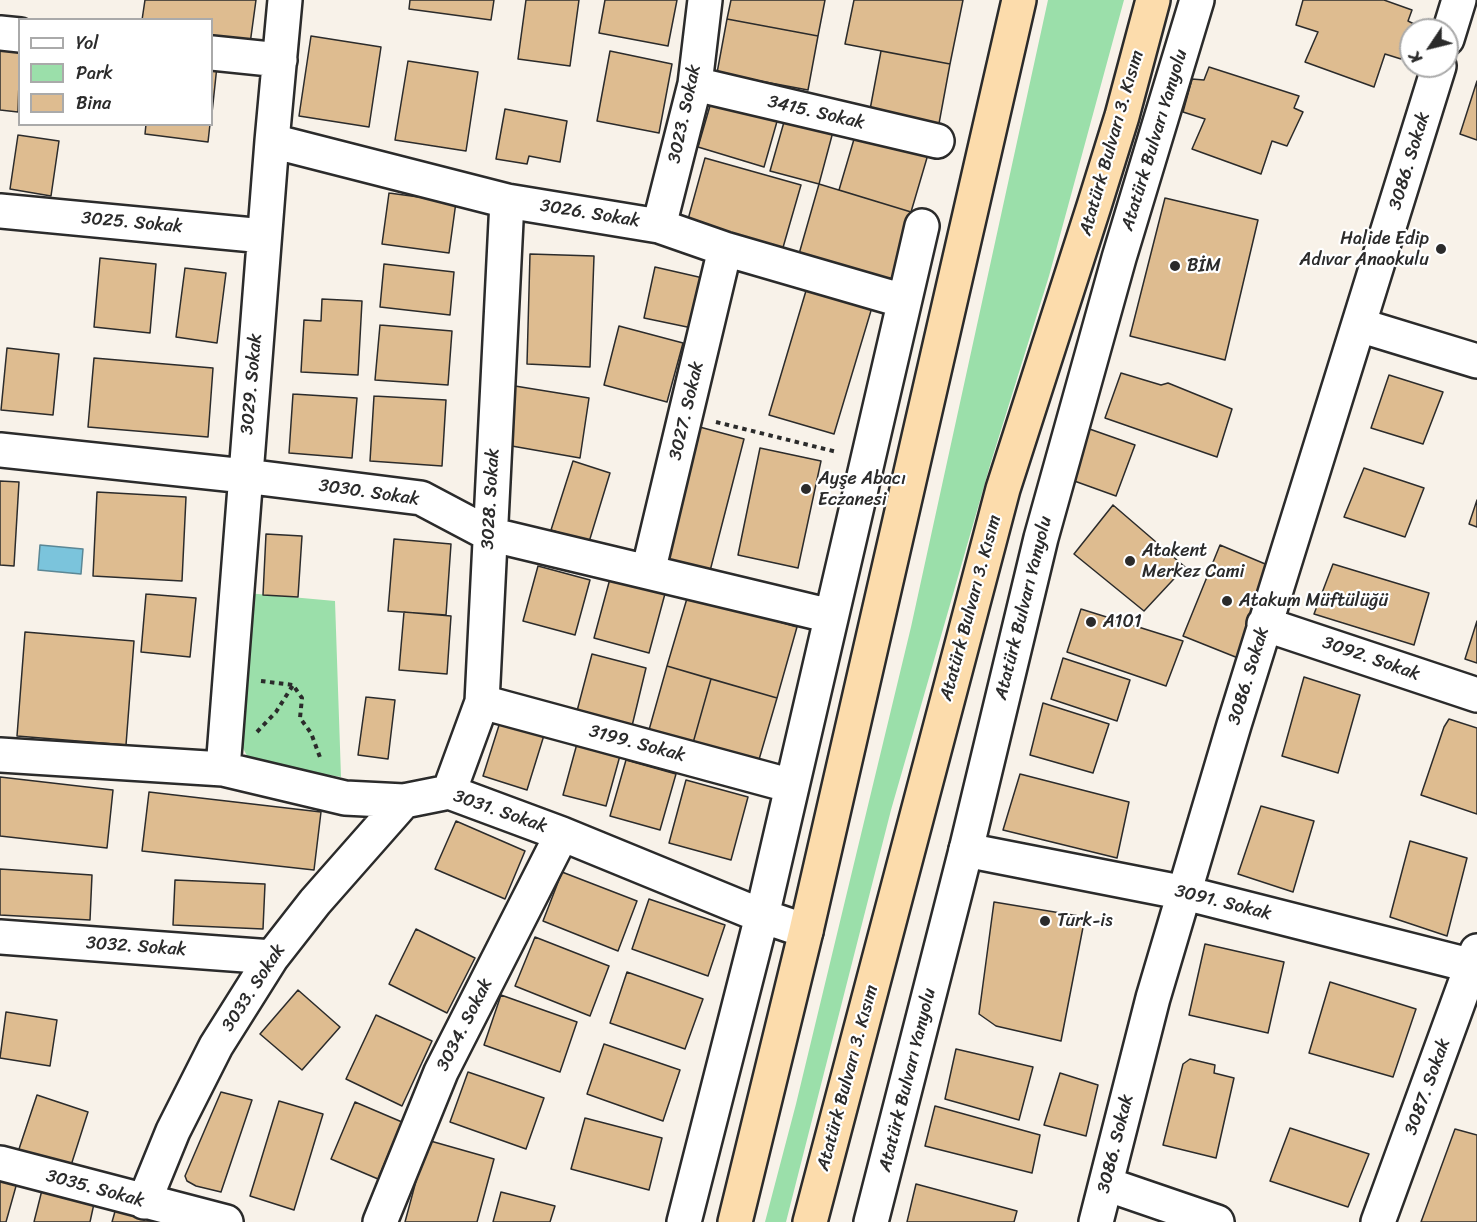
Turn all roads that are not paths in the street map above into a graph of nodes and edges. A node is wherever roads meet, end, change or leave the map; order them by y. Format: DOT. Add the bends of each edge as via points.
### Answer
graph roads {
  1 [pos="285,0"];
  2 [pos="705,0"];
  3 [pos="1019,0"];
  4 [pos="1152,0"];
  5 [pos="1197,0"];
  6 [pos="1459,0"];
  7 [pos="1453,18"];
  8 [pos="0,33"];
  9 [pos="18,35"];
  10 [pos="213,53"];
  11 [pos="280,60"];
  12 [pos="1435,78"];
  13 [pos="694,84"];
  14 [pos="272,141"];
  15 [pos="937,141"];
  16 [pos="507,201"];
  17 [pos="0,211"];
  18 [pos="659,226"];
  19 [pos="922,226"];
  20 [pos="264,236"];
  21 [pos="725,249"];
  22 [pos="904,301"];
  23 [pos="1359,325"];
  24 [pos="1477,361"];
  25 [pos="0,450"];
  26 [pos="245,476"];
  27 [pos="489,534"];
  28 [pos="648,572"];
  29 [pos="831,616"];
  30 [pos="1264,624"];
  31 [pos="1477,695"];
  32 [pos="482,702"];
  33 [pos="0,755"];
  34 [pos="223,769"];
  35 [pos="792,786"];
  36 [pos="449,792"];
  37 [pos="404,801"];
  38 [pos="562,834"];
  39 [pos="966,850"];
  40 [pos="1185,893"];
  41 [pos="762,916"];
  42 [pos="806,931"];
  43 [pos="0,937"];
  44 [pos="272,957"];
  45 [pos="1475,961"];
  46 [pos="0,1163"];
  47 [pos="1106,1184"];
  48 [pos="144,1202"];
  49 [pos="226,1222"];
  50 [pos="380,1222"];
  51 [pos="684,1222"];
  52 [pos="735,1222"];
  53 [pos="810,1222"];
  54 [pos="871,1222"];
  55 [pos="1096,1222"];
  56 [pos="1217,1222"];
  57 [pos="1378,1222"];
  1 -- 11 [label="street, 3029. Sokak"];
  2 -- 13 [label="street, 3023. Sokak"];
  3 -- 42 [label="highway"];
  4 -- 53 [label="highway, Atatürk Bulvarı 3. Kısım" via="1112,149 1003,489"];
  5 -- 39 [label="street, Atatürk Bulvarı Yanyolu" via="1119,258 1041,538"];
  6 -- 7 [label="street"];
  8 -- 9 [label="street"];
  10 -- 11 [label="street"];
  11 -- 14 [label="street, 3029. Sokak"];
  12 -- 23 [label="street, 3086. Sokak"];
  13 -- 15 [label="street, 3415. Sokak"];
  13 -- 18 [label="street, 3023. Sokak"];
  14 -- 16 [label="street, 3026. Sokak"];
  14 -- 20 [label="street, 3029. Sokak"];
  16 -- 18 [label="street, 3026. Sokak"];
  16 -- 27 [label="street, 3028. Sokak"];
  17 -- 20 [label="street, 3025. Sokak"];
  18 -- 21 [label="street, 3026. Sokak"];
  19 -- 22 [label="street"];
  20 -- 26 [label="street, 3029. Sokak"];
  21 -- 22 [label="street, 3026. Sokak"];
  21 -- 28 [label="street, 3027. Sokak"];
  22 -- 29 [label="street"];
  23 -- 24 [label="street"];
  23 -- 30 [label="street, 3086. Sokak"];
  25 -- 26 [label="street, 3030. Sokak"];
  26 -- 27 [label="street, 3030. Sokak" via="421,498"];
  26 -- 34 [label="street, 3029. Sokak"];
  27 -- 28 [label="street, 3030. Sokak"];
  27 -- 32 [label="street, 3028. Sokak"];
  28 -- 29 [label="street, 3030. Sokak"];
  29 -- 35 [label="street"];
  30 -- 31 [label="street, 3092. Sokak"];
  30 -- 40 [label="street, 3086. Sokak"];
  32 -- 35 [label="street, 3199. Sokak"];
  32 -- 36 [label="street, 3028. Sokak"];
  33 -- 34 [label="street, 3031. Sokak"];
  34 -- 37 [label="street, 3031. Sokak" via="345,798"];
  35 -- 41 [label="street"];
  36 -- 37 [label="street, 3031. Sokak"];
  36 -- 38 [label="street, 3031. Sokak"];
  37 -- 44 [label="street, 3033. Sokak"];
  38 -- 41 [label="street, 3031. Sokak"];
  38 -- 50 [label="street, 3034. Sokak" via="441,1072"];
  39 -- 40 [label="street, 3091. Sokak"];
  39 -- 54 [label="street, Atatürk Bulvarı Yanyolu"];
  40 -- 45 [label="street, 3091. Sokak"];
  40 -- 47 [label="street, 3086. Sokak" via="1153,998"];
  41 -- 42 [label="street, 3031. Sokak"];
  41 -- 51 [label="street"];
  42 -- 52 [label="highway"];
  43 -- 44 [label="street, 3032. Sokak"];
  44 -- 48 [label="street, 3033. Sokak" via="216,1046 173,1131"];
  45 -- 57 [label="street, 3087. Sokak"];
  46 -- 48 [label="street, 3035. Sokak"];
  47 -- 55 [label="street, 3086. Sokak"];
  47 -- 56 [label="street"];
  48 -- 49 [label="street, 3035. Sokak"];
}
